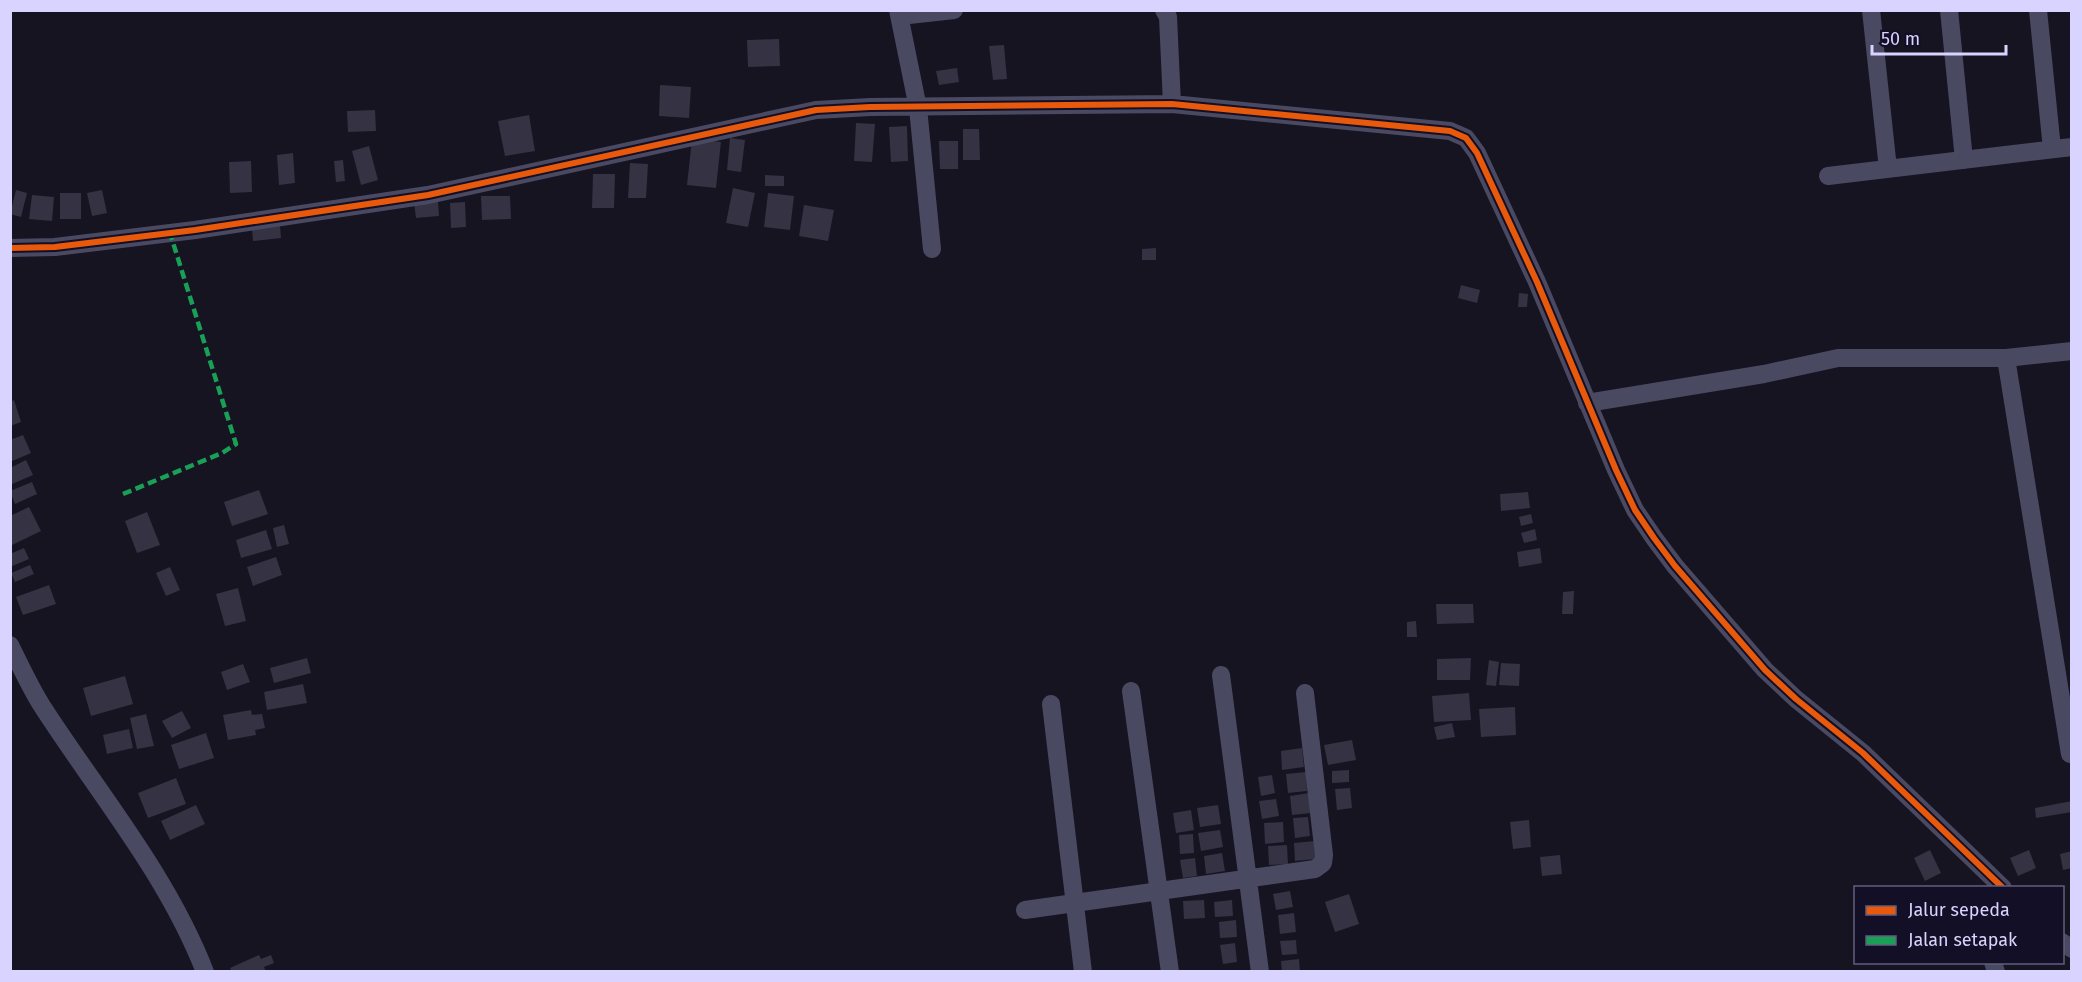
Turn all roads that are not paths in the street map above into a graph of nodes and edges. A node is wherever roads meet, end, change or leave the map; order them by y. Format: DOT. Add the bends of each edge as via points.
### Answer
graph roads {
  1 [pos="954,10"];
  2 [pos="1164,10"];
  3 [pos="1871,10"];
  4 [pos="1949,10"];
  5 [pos="2038,10"];
  6 [pos="899,13"];
  7 [pos="1172,104"];
  8 [pos="918,108"];
  9 [pos="2072,147"];
  10 [pos="2052,149"];
  11 [pos="1964,160"];
  12 [pos="1888,169"];
  13 [pos="1828,176"];
  14 [pos="10,248"];
  15 [pos="932,249"];
  16 [pos="2072,351"];
  17 [pos="2006,358"];
  18 [pos="1587,403"];
  19 [pos="10,645"];
  20 [pos="1221,675"];
  21 [pos="1131,691"];
  22 [pos="1305,693"];
  23 [pos="1051,704"];
  24 [pos="2070,754"];
  25 [pos="1246,878"];
  26 [pos="2001,886"];
  27 [pos="1159,890"];
  28 [pos="1075,902"];
  29 [pos="1025,910"];
  30 [pos="205,972"];
  31 [pos="1083,972"];
  32 [pos="1170,972"];
  33 [pos="1260,972"];
  1 -- 6 [label="street"];
  2 -- 7 [label="street" via="1168,17"];
  3 -- 12 [label="street"];
  4 -- 11 [label="street"];
  5 -- 10 [label="street"];
  6 -- 8 [label="street"];
  7 -- 8 [label="street"];
  7 -- 18 [label="street" via="1450,131 1466,138 1478,153 1537,282"];
  8 -- 14 [label="street" via="816,110 428,195 195,230 55,247"];
  8 -- 15 [label="street"];
  9 -- 10 [label="street"];
  10 -- 11 [label="street"];
  11 -- 12 [label="street"];
  12 -- 13 [label="street"];
  16 -- 17 [label="street"];
  17 -- 18 [label="street" via="1838,358"];
  17 -- 24 [label="street"];
  18 -- 26 [label="street" via="1635,510 1682,574 1765,670 1863,753"];
  19 -- 30 [label="street" via="41,706 177,909"];
  20 -- 25 [label="street"];
  21 -- 27 [label="street"];
  22 -- 25 [label="street" via="1323,863 1315,869"];
  23 -- 28 [label="street"];
  25 -- 27 [label="street"];
  25 -- 33 [label="street"];
  27 -- 28 [label="street"];
  27 -- 32 [label="street"];
  28 -- 29 [label="street"];
  28 -- 31 [label="street"];
}
